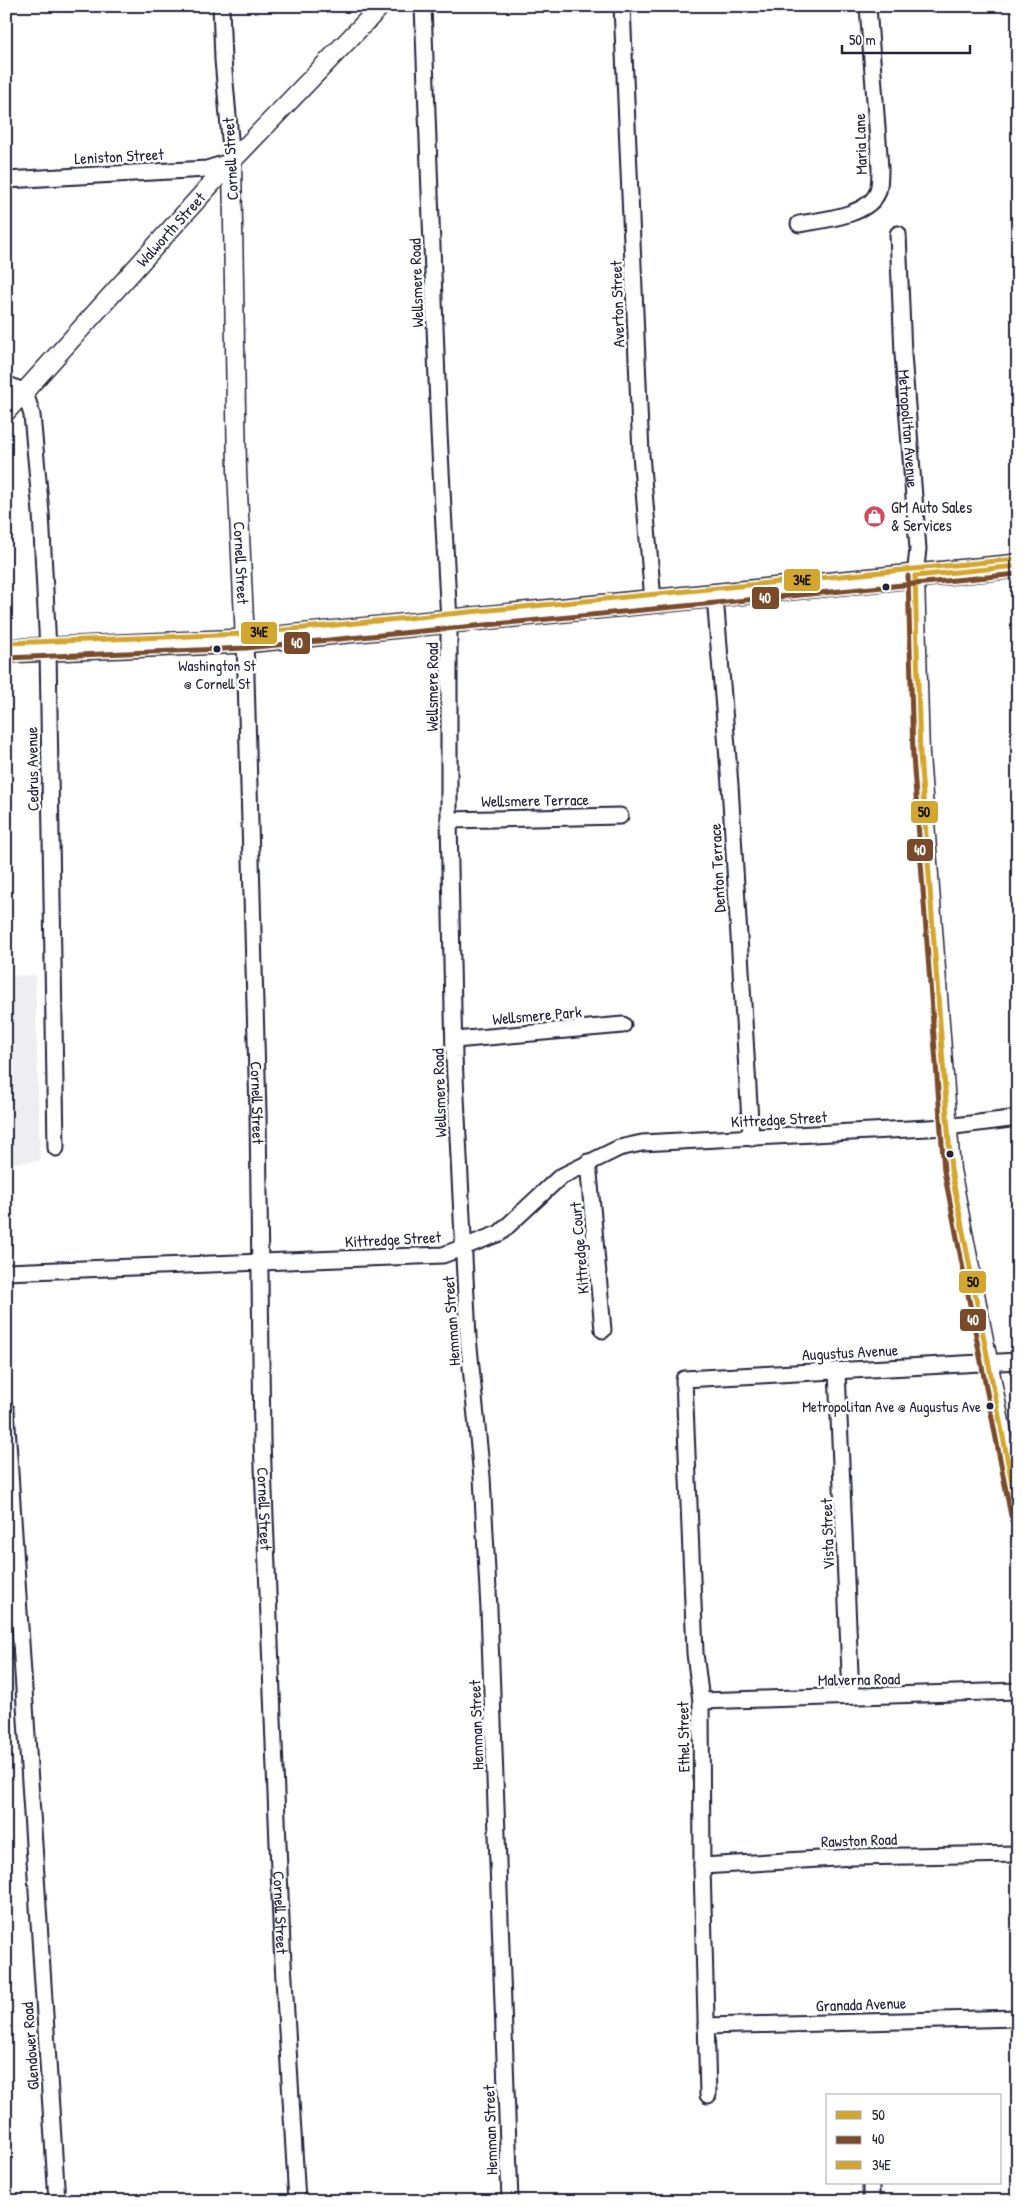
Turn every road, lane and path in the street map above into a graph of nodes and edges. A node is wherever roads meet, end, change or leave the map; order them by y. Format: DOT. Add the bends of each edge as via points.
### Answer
graph roads {
  1 [pos="221,6"];
  2 [pos="381,6"];
  3 [pos="423,6"];
  4 [pos="622,6"];
  5 [pos="868,6"];
  6 [pos="232,161"];
  7 [pos="6,180"];
  8 [pos="799,224"];
  9 [pos="898,234"];
  10 [pos="6,384"];
  11 [pos="25,392"];
  12 [pos="6,412"];
  13 [pos="1018,566"];
  14 [pos="915,576"];
  15 [pos="715,596"];
  16 [pos="653,600"];
  17 [pos="449,621"];
  18 [pos="245,641"];
  19 [pos="48,648"];
  20 [pos="6,651"];
  21 [pos="620,816"];
  22 [pos="449,820"];
  23 [pos="623,1025"];
  24 [pos="455,1040"];
  25 [pos="1018,1118"];
  26 [pos="947,1127"];
  27 [pos="751,1138"];
  28 [pos="56,1148"];
  29 [pos="588,1162"];
  30 [pos="464,1249"];
  31 [pos="259,1263"];
  32 [pos="6,1272"];
  33 [pos="603,1330"];
  34 [pos="988,1361"];
  35 [pos="1018,1361"];
  36 [pos="838,1371"];
  37 [pos="684,1379"];
  38 [pos="6,1410"];
  39 [pos="1018,1515"];
  40 [pos="1018,1691"];
  41 [pos="852,1696"];
  42 [pos="701,1701"];
  43 [pos="1018,1854"];
  44 [pos="702,1866"];
  45 [pos="1018,2018"];
  46 [pos="706,2026"];
  47 [pos="708,2095"];
  48 [pos="871,2184"];
  49 [pos="57,2201"];
  50 [pos="297,2201"];
  51 [pos="510,2201"];
  52 [pos="871,2201"];
  1 -- 6 [label="street, Cornell Street"];
  2 -- 6 [label="street, Walworth Street"];
  3 -- 17 [label="street, Wellsmere Road"];
  4 -- 16 [label="street, Averton Street" via="641,454"];
  5 -- 8 [label="street, Maria Lane" via="880,158 878,191 857,211"];
  6 -- 7 [label="street, Leniston Street" via="207,169"];
  6 -- 11 [label="street, Walworth Street"];
  6 -- 18 [label="street, Cornell Street" via="237,471"];
  9 -- 14 [label="street, Metropolitan Avenue" via="903,354 918,549"];
  10 -- 11 [label="street"];
  11 -- 12 [label="street, Walworth Street"];
  11 -- 19 [label="street, Cedrus Avenue" via="32,415 40,503"];
  13 -- 14 [label="main road"];
  14 -- 15 [label="main road"];
  14 -- 26 [label="street, Metropolitan Avenue" via="920,755"];
  15 -- 16 [label="main road"];
  15 -- 27 [label="street, Denton Terrace"];
  16 -- 17 [label="main road"];
  17 -- 18 [label="main road"];
  17 -- 22 [label="street, Wellsmere Road"];
  18 -- 19 [label="main road"];
  18 -- 31 [label="street, Cornell Street"];
  19 -- 20 [label="main road"];
  19 -- 28 [label="street, Cedrus Avenue"];
  21 -- 22 [label="street, Wellsmere Terrace"];
  22 -- 24 [label="street, Wellsmere Road"];
  23 -- 24 [label="street, Wellsmere Park"];
  24 -- 30 [label="street, Wellsmere Road"];
  25 -- 26 [label="street, Kittredge Street"];
  26 -- 27 [label="street, Kittredge Street"];
  26 -- 34 [label="street, Metropolitan Avenue" via="951,1170"];
  27 -- 29 [label="street, Kittredge Street" via="642,1143 619,1148"];
  29 -- 30 [label="street, Kittredge Street" via="560,1177 500,1233"];
  29 -- 33 [label="street, Kittredge Court"];
  30 -- 31 [label="street, Kittredge Street" via="443,1255"];
  30 -- 51 [label="street, Hemman Street" via="489,1610"];
  31 -- 32 [label="street, Kittredge Street"];
  31 -- 50 [label="street, Cornell Street" via="262,1441 282,1945"];
  34 -- 35 [label="street, Augustus Avenue"];
  34 -- 36 [label="street, Augustus Avenue"];
  34 -- 39 [label="street, Metropolitan Avenue"];
  36 -- 37 [label="street, Augustus Avenue"];
  36 -- 41 [label="street, Vista Street"];
  37 -- 42 [label="street, Ethel Street" via="695,1653"];
  38 -- 49 [label="street, Glendower Road"];
  40 -- 41 [label="street, Malverna Road"];
  41 -- 42 [label="street, Malverna Road"];
  42 -- 44 [label="street, Ethel Street"];
  43 -- 44 [label="street, Rawston Road" via="853,1857"];
  44 -- 46 [label="street, Ethel Street"];
  45 -- 46 [label="street, Granada Avenue"];
  46 -- 47 [label="street, Ethel Street"];
  48 -- 52 [label="street"];
}
